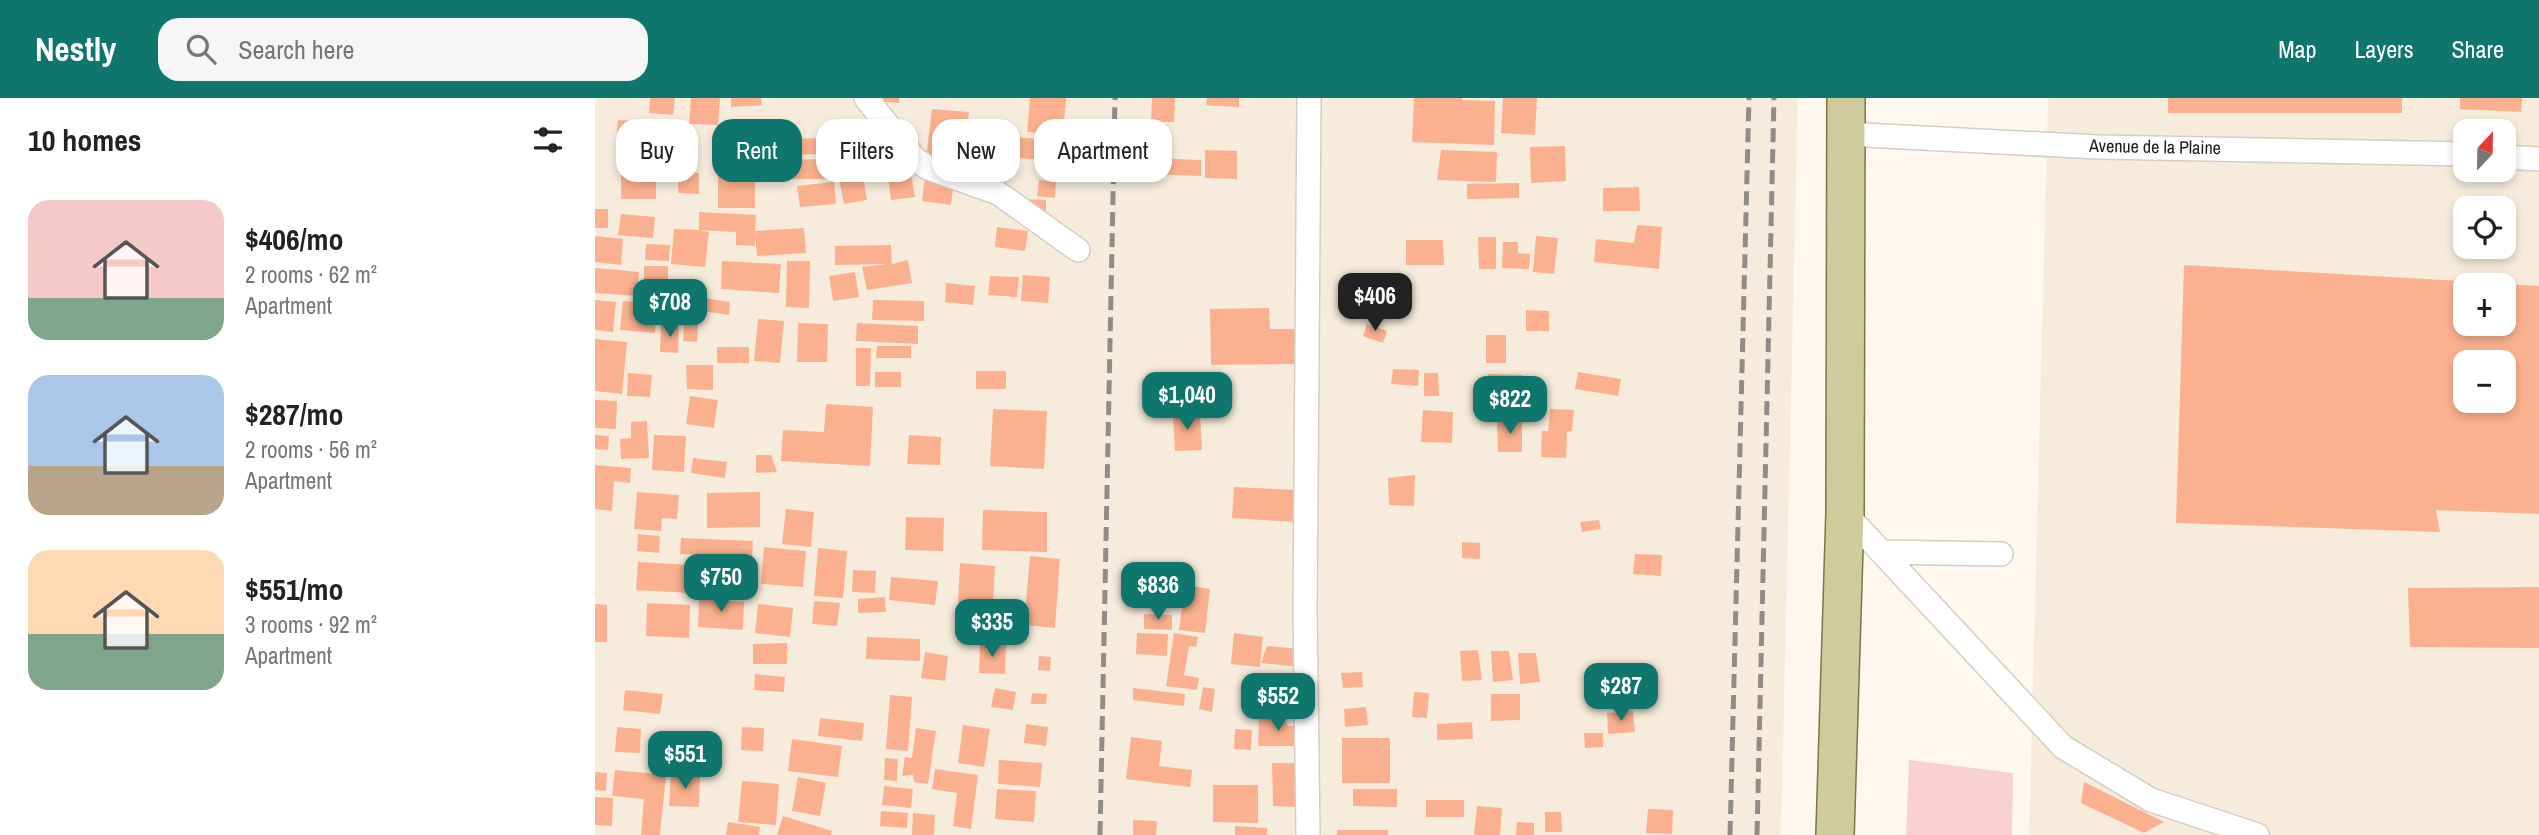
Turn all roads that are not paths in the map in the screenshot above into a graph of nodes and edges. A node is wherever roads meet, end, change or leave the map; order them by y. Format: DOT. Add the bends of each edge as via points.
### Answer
graph roads {
  1 [pos="866,98"];
  2 [pos="1308,98"];
  3 [pos="1846,116"];
  4 [pos="2453,154"];
  5 [pos="2517,158"];
  6 [pos="2539,159"];
  7 [pos="1078,250"];
  8 [pos="1845,513"];
  9 [pos="1881,552"];
  10 [pos="2001,554"];
  11 [pos="1308,835"];
  12 [pos="1835,835"];
  13 [pos="2257,835"];
  1 -- 7 [label="street" via="915,159 998,193"];
  2 -- 11 [label="street"];
  3 -- 4 [label="street, Avenue de la Plaine" via="2098,147"];
  3 -- 8 [label="main road"];
  5 -- 6 [label="street"];
  8 -- 9 [label="street"];
  8 -- 12 [label="main road"];
  9 -- 10 [label="street"];
  9 -- 13 [label="street" via="2063,747 2151,800"];
}
